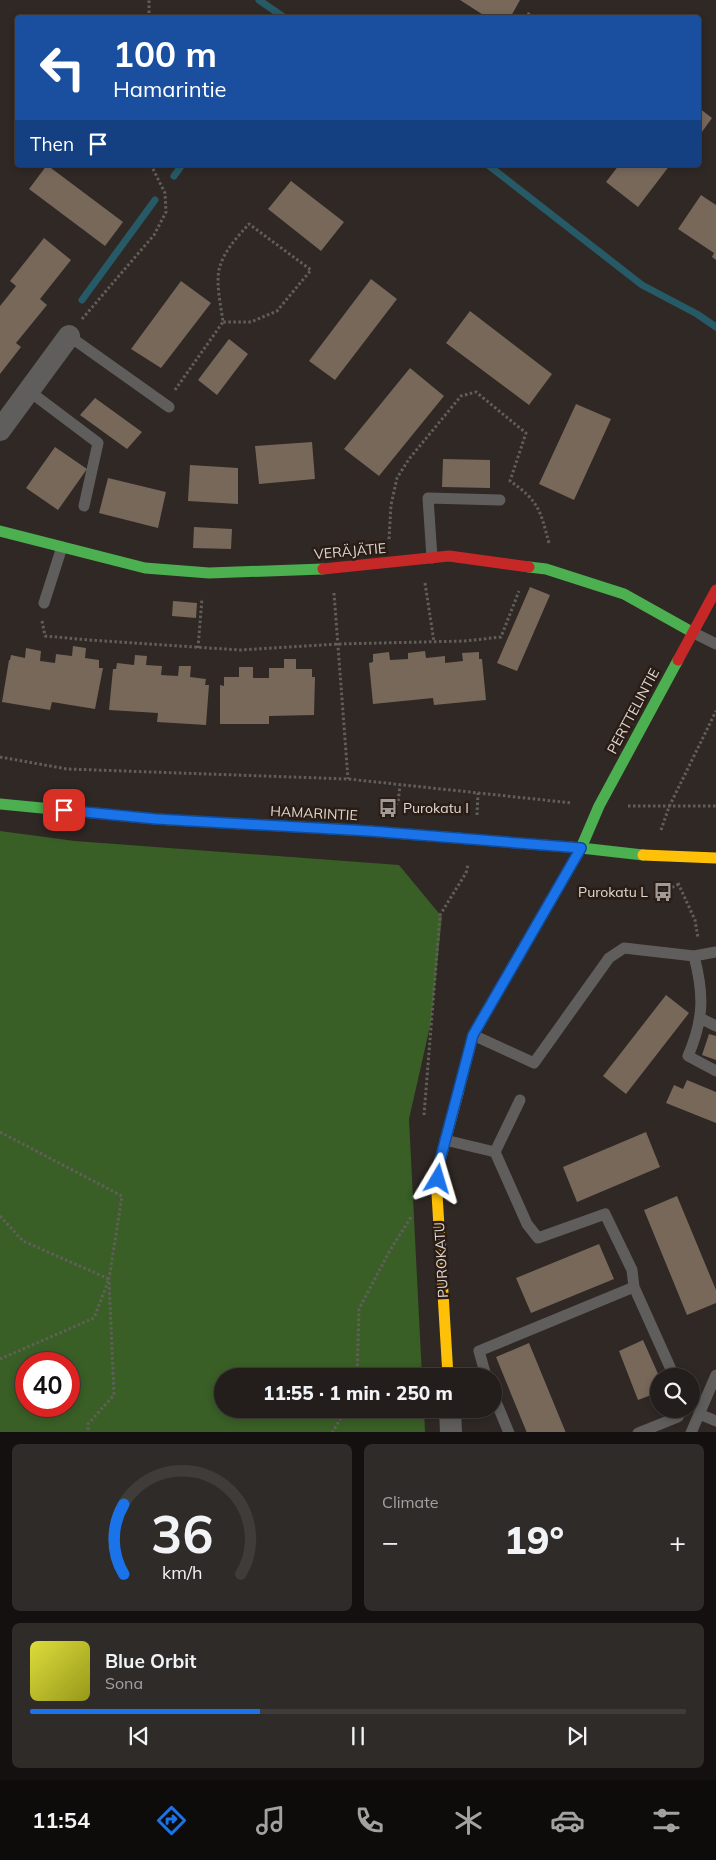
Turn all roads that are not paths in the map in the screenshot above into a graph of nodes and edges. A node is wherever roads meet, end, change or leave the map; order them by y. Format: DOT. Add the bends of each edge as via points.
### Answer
graph roads {
  1 [pos="69,336"];
  2 [pos="29,391"];
  3 [pos="167,406"];
  4 [pos="0,430"];
  5 [pos="500,500"];
  6 [pos="84,506"];
  7 [pos="0,531"];
  8 [pos="62,547"];
  9 [pos="426,559"];
  10 [pos="716,590"];
  11 [pos="44,603"];
  12 [pos="692,632"];
  13 [pos="716,644"];
  14 [pos="0,804"];
  15 [pos="581,848"];
  16 [pos="716,858"];
  17 [pos="716,952"];
  18 [pos="694,956"];
  19 [pos="700,1018"];
  20 [pos="716,1026"];
  21 [pos="473,1035"];
  22 [pos="716,1071"];
  23 [pos="520,1100"];
  24 [pos="445,1140"];
  25 [pos="495,1152"];
  26 [pos="634,1287"];
  27 [pos="448,1368"];
  28 [pos="484,1368"];
  29 [pos="670,1368"];
  30 [pos="716,1375"];
  31 [pos="700,1412"];
  32 [pos="700,1414"];
  33 [pos="502,1416"];
  34 [pos="450,1418"];
  35 [pos="675,1418"];
  36 [pos="697,1418"];
  37 [pos="716,1421"];
  38 [pos="451,1432"];
  39 [pos="509,1432"];
  40 [pos="638,1432"];
  41 [pos="691,1432"];
  1 -- 2 [label="street"];
  1 -- 3 [label="lane"];
  2 -- 4 [label="street"];
  2 -- 6 [label="lane" via="98,443"];
  5 -- 9 [label="lane" via="428,498"];
  7 -- 8 [label="street, VERÄJÄTIE"];
  8 -- 9 [label="street, VERÄJÄTIE" via="144,568 204,572 333,569"];
  8 -- 11 [label="lane"];
  9 -- 12 [label="street, VERÄJÄTIE" via="449,556 546,569 624,594"];
  10 -- 12 [label="street, PERTTELINTIE"];
  12 -- 13 [label="lane"];
  12 -- 15 [label="street, PERTTELINTIE" via="599,806"];
  14 -- 15 [label="street, HAMARINTIE" via="156,819 369,831"];
  15 -- 16 [label="street, HAMARINTIE" via="651,856"];
  15 -- 21 [label="street, PUROKATU"];
  17 -- 18 [label="lane"];
  18 -- 19 [label="lane" via="702,1006"];
  18 -- 21 [label="lane" via="624,948 610,958 534,1063"];
  19 -- 20 [label="lane"];
  19 -- 22 [label="lane" via="688,1056"];
  21 -- 24 [label="street, PUROKATU"];
  23 -- 25 [label="lane"];
  24 -- 25 [label="lane"];
  24 -- 27 [label="street, PUROKATU" via="437,1194"];
  25 -- 26 [label="lane" via="527,1224 538,1238 605,1214 632,1270"];
  26 -- 28 [label="lane" via="479,1351"];
  26 -- 29 [label="lane"];
  30 -- 31 [label="lane"];
  32 -- 37 [label="lane"];
  33 -- 39 [label="lane"];
  34 -- 38 [label="street"];
  35 -- 40 [label="lane"];
  36 -- 41 [label="lane"];
}
